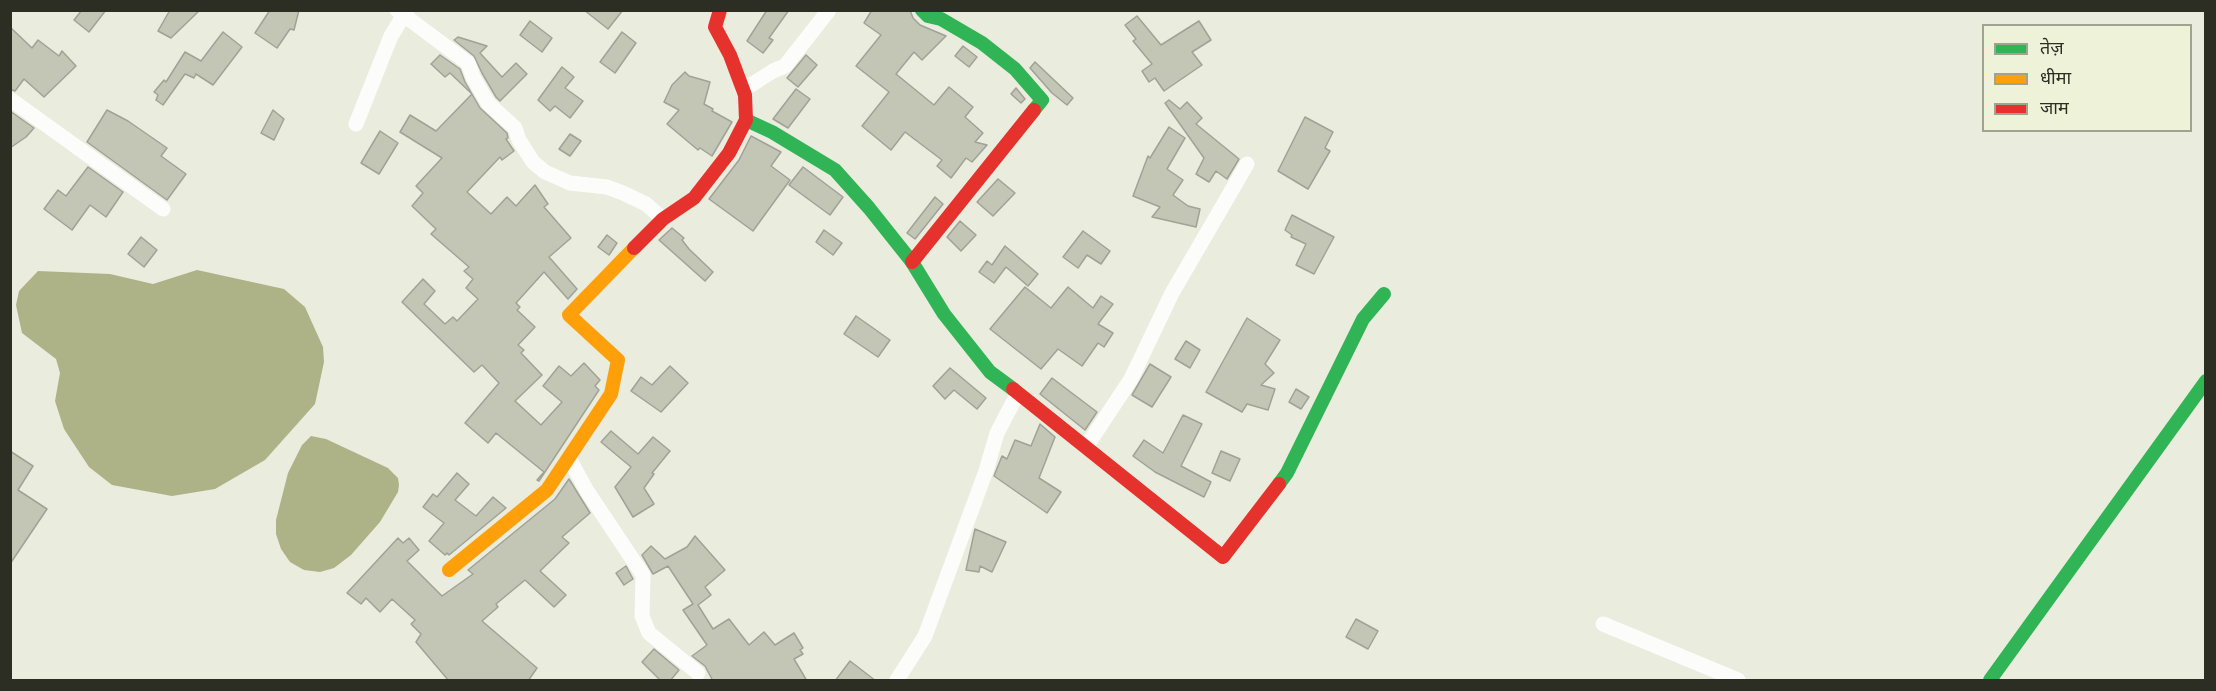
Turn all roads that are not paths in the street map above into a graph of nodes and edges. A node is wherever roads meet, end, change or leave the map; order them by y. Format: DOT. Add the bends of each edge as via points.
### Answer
graph roads {
  1 [pos="720,10"];
  2 [pos="830,10"];
  3 [pos="922,10"];
  4 [pos="402,12"];
  5 [pos="743,90"];
  6 [pos="10,99"];
  7 [pos="746,120"];
  8 [pos="356,124"];
  9 [pos="1247,164"];
  10 [pos="164,209"];
  11 [pos="663,219"];
  12 [pos="912,261"];
  13 [pos="1384,294"];
  14 [pos="2205,381"];
  15 [pos="1018,393"];
  16 [pos="1086,447"];
  17 [pos="569,458"];
  18 [pos="449,570"];
  19 [pos="1603,624"];
  20 [pos="698,673"];
  21 [pos="897,681"];
  22 [pos="1738,681"];
  23 [pos="1990,681"];
  1 -- 5 [label="street" via="715,27"];
  2 -- 5 [label="street" via="785,66"];
  3 -- 12 [label="street" via="982,43 1015,69 1042,100"];
  4 -- 8 [label="street"];
  4 -- 11 [label="street" via="468,63 488,103 515,128 533,162 545,172 570,183 623,193 646,204"];
  5 -- 7 [label="street"];
  6 -- 10 [label="street"];
  7 -- 11 [label="street" via="729,153 694,198"];
  7 -- 12 [label="street" via="835,170"];
  9 -- 16 [label="street" via="1172,293 1131,379"];
  11 -- 17 [label="street" via="569,315 618,360 611,394"];
  12 -- 15 [label="street" via="944,314 990,372"];
  13 -- 16 [label="street" via="1364,319 1287,473 1223,557"];
  14 -- 23 [label="street"];
  15 -- 16 [label="street"];
  15 -- 21 [label="street" via="997,433 926,636"];
  17 -- 18 [label="street" via="547,490"];
  17 -- 20 [label="street" via="643,575 642,616 649,633"];
  19 -- 22 [label="street"];
}
